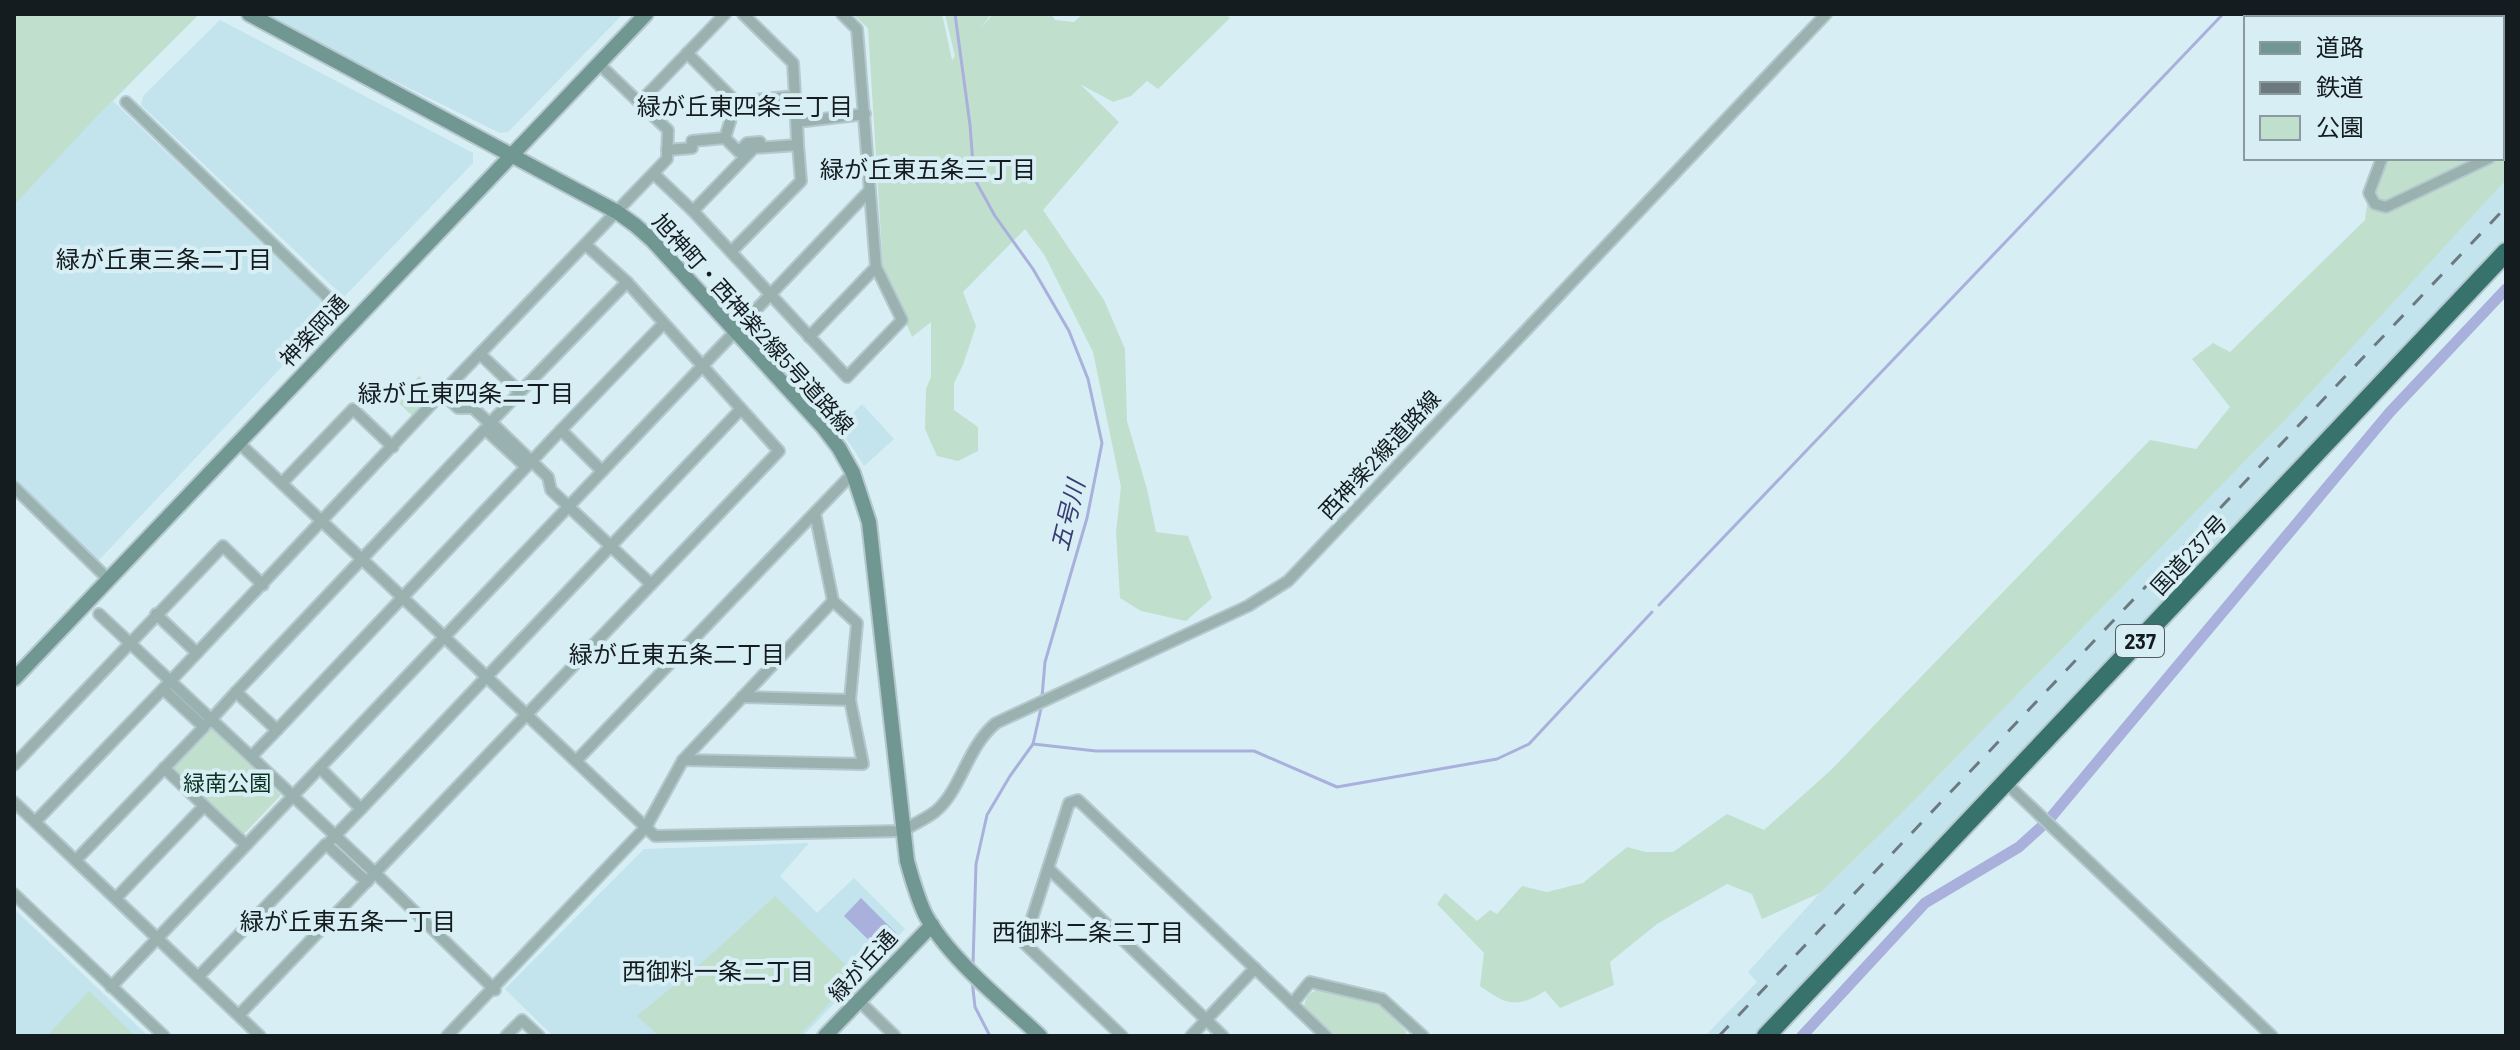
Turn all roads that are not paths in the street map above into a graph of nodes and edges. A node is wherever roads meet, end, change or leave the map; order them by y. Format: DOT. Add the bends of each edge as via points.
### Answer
graph roads {
  1 [pos="249,14"];
  2 [pos="646,14"];
  3 [pos="725,14"];
  4 [pos="743,14"];
  5 [pos="842,14"];
  6 [pos="1826,14"];
  7 [pos="687,53"];
  8 [pos="600,65"];
  9 [pos="795,96"];
  10 [pos="126,102"];
  11 [pos="640,102"];
  12 [pos="736,102"];
  13 [pos="865,114"];
  14 [pos="797,122"];
  15 [pos="725,138"];
  16 [pos="798,142"];
  17 [pos="667,150"];
  18 [pos="512,156"];
  19 [pos="2381,160"];
  20 [pos="2485,160"];
  21 [pos="654,174"];
  22 [pos="869,191"];
  23 [pos="693,211"];
  24 [pos="617,212"];
  25 [pos="586,245"];
  26 [pos="731,252"];
  27 [pos="2506,252"];
  28 [pos="876,267"];
  29 [pos="627,282"];
  30 [pos="770,295"];
  31 [pos="341,310"];
  32 [pos="663,324"];
  33 [pos="736,331"];
  34 [pos="809,337"];
  35 [pos="480,354"];
  36 [pos="703,367"];
  37 [pos="520,392"];
  38 [pos="442,393"];
  39 [pos="741,409"];
  40 [pos="488,425"];
  41 [pos="561,430"];
  42 [pos="238,442"];
  43 [pos="393,447"];
  44 [pos="528,464"];
  45 [pos="602,471"];
  46 [pos="853,473"];
  47 [pos="282,483"];
  48 [pos="14,487"];
  49 [pos="569,506"];
  50 [pos="815,513"];
  51 [pos="322,521"];
  52 [pos="611,545"];
  53 [pos="363,559"];
  54 [pos="108,579"];
  55 [pos="651,584"];
  56 [pos="263,585"];
  57 [pos="403,597"];
  58 [pos="833,601"];
  59 [pos="99,614"];
  60 [pos="156,614"];
  61 [pos="445,637"];
  62 [pos="130,642"];
  63 [pos="197,653"];
  64 [pos="486,676"];
  65 [pos="14,679"];
  66 [pos="167,684"];
  67 [pos="236,692"];
  68 [pos="742,697"];
  69 [pos="850,700"];
  70 [pos="526,714"];
  71 [pos="208,723"];
  72 [pos="277,730"];
  73 [pos="252,756"];
  74 [pos="683,760"];
  75 [pos="576,761"];
  76 [pos="14,765"];
  77 [pos="164,768"];
  78 [pos="320,768"];
  79 [pos="2006,783"];
  80 [pos="293,796"];
  81 [pos="14,802"];
  82 [pos="204,806"];
  83 [pos="361,809"];
  84 [pos="35,822"];
  85 [pos="646,827"];
  86 [pos="903,831"];
  87 [pos="330,840"];
  88 [pos="246,845"];
  89 [pos="76,860"];
  90 [pos="1049,869"];
  91 [pos="375,873"];
  92 [pos="367,882"];
  93 [pos="14,894"];
  94 [pos="116,898"];
  95 [pos="932,925"];
  96 [pos="158,939"];
  97 [pos="1255,968"];
  98 [pos="198,977"];
  99 [pos="111,987"];
  100 [pos="495,989"];
  101 [pos="859,1001"];
  102 [pos="1292,1004"];
  103 [pos="239,1015"];
  104 [pos="1206,1020"];
  105 [pos="1768,1033"];
  106 [pos="164,1036"];
  107 [pos="260,1036"];
  108 [pos="447,1036"];
  109 [pos="506,1036"];
  110 [pos="539,1036"];
  111 [pos="825,1036"];
  112 [pos="895,1036"];
  113 [pos="1040,1036"];
  114 [pos="1122,1036"];
  115 [pos="1191,1036"];
  116 [pos="1223,1036"];
  117 [pos="1326,1036"];
  118 [pos="1423,1036"];
  119 [pos="2272,1036"];
  1 -- 18 [label="street, 旭神町・西神楽2線5号道路線"];
  2 -- 8 [label="street, 神楽岡通"];
  3 -- 7 [label="street"];
  4 -- 9 [label="street" via="793,63"];
  5 -- 13 [label="street" via="857,29"];
  6 -- 86 [label="street, 西神楽2線道路線" via="1288,581 1248,606 996,723 983,734 936,811"];
  7 -- 11 [label="street"];
  7 -- 12 [label="street"];
  8 -- 11 [label="street"];
  8 -- 18 [label="street, 神楽岡通"];
  9 -- 12 [label="street"];
  9 -- 14 [label="street"];
  10 -- 31 [label="street"];
  11 -- 17 [label="street" via="668,130"];
  12 -- 15 [label="street"];
  13 -- 14 [label="street"];
  13 -- 22 [label="street"];
  14 -- 16 [label="street"];
  15 -- 16 [label="street" via="739,152 747,143"];
  15 -- 17 [label="street"];
  16 -- 23 [label="street" via="754,148"];
  16 -- 26 [label="street" via="801,181"];
  17 -- 21 [label="street" via="667,159"];
  18 -- 24 [label="street, 旭神町・西神楽2線5号道路線"];
  18 -- 42 [label="street, 神楽岡通"];
  19 -- 20 [label="street" via="2369,193 2375,204 2386,207"];
  21 -- 23 [label="street"];
  21 -- 24 [label="street"];
  22 -- 28 [label="street"];
  22 -- 30 [label="street"];
  23 -- 26 [label="street"];
  24 -- 25 [label="street"];
  24 -- 33 [label="street, 旭神町・西神楽2線5号道路線" via="652,240"];
  25 -- 29 [label="street"];
  25 -- 35 [label="street"];
  26 -- 30 [label="street"];
  27 -- 79 [label="highway, 国道237号 / 237"];
  28 -- 34 [label="street"];
  28 -- 34 [label="street" via="902,320 874,351 847,377"];
  29 -- 32 [label="street"];
  29 -- 37 [label="street"];
  30 -- 33 [label="street"];
  30 -- 34 [label="street"];
  32 -- 36 [label="street"];
  32 -- 41 [label="street"];
  33 -- 36 [label="street"];
  33 -- 46 [label="street, 旭神町・西神楽2線5号道路線" via="823,427"];
  35 -- 37 [label="street"];
  35 -- 38 [label="street"];
  36 -- 39 [label="street"];
  36 -- 45 [label="street"];
  37 -- 40 [label="street"];
  38 -- 40 [label="street" via="458,408 473,408"];
  38 -- 43 [label="street"];
  39 -- 52 [label="street"];
  39 -- 55 [label="street" via="779,451"];
  40 -- 44 [label="street"];
  40 -- 53 [label="street"];
  41 -- 44 [label="street"];
  41 -- 45 [label="street"];
  42 -- 47 [label="street"];
  42 -- 54 [label="street, 神楽岡通"];
  43 -- 47 [label="street" via="353,409"];
  43 -- 51 [label="street"];
  44 -- 49 [label="street" via="548,477 551,490"];
  44 -- 57 [label="street"];
  45 -- 49 [label="street"];
  46 -- 50 [label="street"];
  46 -- 86 [label="street, 旭神町・西神楽2線5号道路線" via="869,522"];
  47 -- 51 [label="street"];
  48 -- 54 [label="street"];
  49 -- 52 [label="street"];
  49 -- 61 [label="street"];
  50 -- 58 [label="street"];
  50 -- 75 [label="street"];
  51 -- 53 [label="street"];
  51 -- 56 [label="street"];
  52 -- 55 [label="street"];
  52 -- 64 [label="street"];
  53 -- 57 [label="street"];
  53 -- 67 [label="street"];
  54 -- 65 [label="street, 神楽岡通"];
  55 -- 70 [label="street"];
  56 -- 60 [label="street" via="223,546"];
  56 -- 63 [label="street"];
  57 -- 61 [label="street"];
  57 -- 72 [label="street"];
  58 -- 68 [label="street"];
  58 -- 69 [label="street" via="857,623"];
  59 -- 62 [label="street"];
  60 -- 62 [label="street"];
  60 -- 63 [label="street"];
  61 -- 64 [label="street"];
  61 -- 78 [label="street"];
  62 -- 66 [label="street"];
  62 -- 76 [label="street"];
  63 -- 66 [label="street"];
  64 -- 70 [label="street"];
  64 -- 83 [label="street"];
  66 -- 71 [label="street"];
  66 -- 84 [label="street"];
  67 -- 71 [label="street"];
  67 -- 72 [label="street"];
  68 -- 69 [label="street"];
  68 -- 74 [label="street"];
  69 -- 74 [label="street" via="863,764"];
  70 -- 75 [label="street"];
  70 -- 91 [label="street"];
  71 -- 73 [label="street"];
  71 -- 77 [label="street"];
  72 -- 73 [label="street"];
  73 -- 80 [label="street"];
  74 -- 85 [label="street"];
  75 -- 85 [label="street"];
  77 -- 82 [label="street"];
  77 -- 89 [label="street"];
  78 -- 80 [label="street"];
  78 -- 83 [label="street"];
  79 -- 105 [label="highway, 国道237号 / 237"];
  79 -- 119 [label="street"];
  80 -- 87 [label="street"];
  80 -- 88 [label="street"];
  81 -- 84 [label="street"];
  82 -- 88 [label="street"];
  82 -- 94 [label="street"];
  83 -- 87 [label="street"];
  84 -- 89 [label="street"];
  85 -- 86 [label="street" via="655,836"];
  85 -- 100 [label="street"];
  86 -- 95 [label="street, 旭神町・西神楽2線5号道路線" via="915,888"];
  87 -- 91 [label="street"];
  87 -- 92 [label="street"];
  87 -- 98 [label="street"];
  88 -- 96 [label="street"];
  89 -- 94 [label="street"];
  90 -- 97 [label="street" via="1069,803 1078,800"];
  90 -- 104 [label="street"];
  90 -- 114 [label="street" via="1024,943"];
  91 -- 92 [label="street"];
  91 -- 100 [label="street"];
  92 -- 103 [label="street"];
  93 -- 99 [label="street"];
  94 -- 96 [label="street"];
  95 -- 101 [label="street, 緑が丘通"];
  95 -- 113 [label="street, 旭神町・西神楽2線5号道路線"];
  96 -- 98 [label="street"];
  96 -- 99 [label="street"];
  97 -- 102 [label="street"];
  97 -- 104 [label="street"];
  98 -- 103 [label="street"];
  99 -- 106 [label="street"];
  100 -- 108 [label="street"];
  101 -- 111 [label="street, 緑が丘通"];
  101 -- 112 [label="street"];
  102 -- 117 [label="street"];
  102 -- 118 [label="street" via="1310,982 1382,999"];
  103 -- 107 [label="street"];
  104 -- 115 [label="street"];
  104 -- 116 [label="street"];
  109 -- 110 [label="street" via="522,1020"];
}
